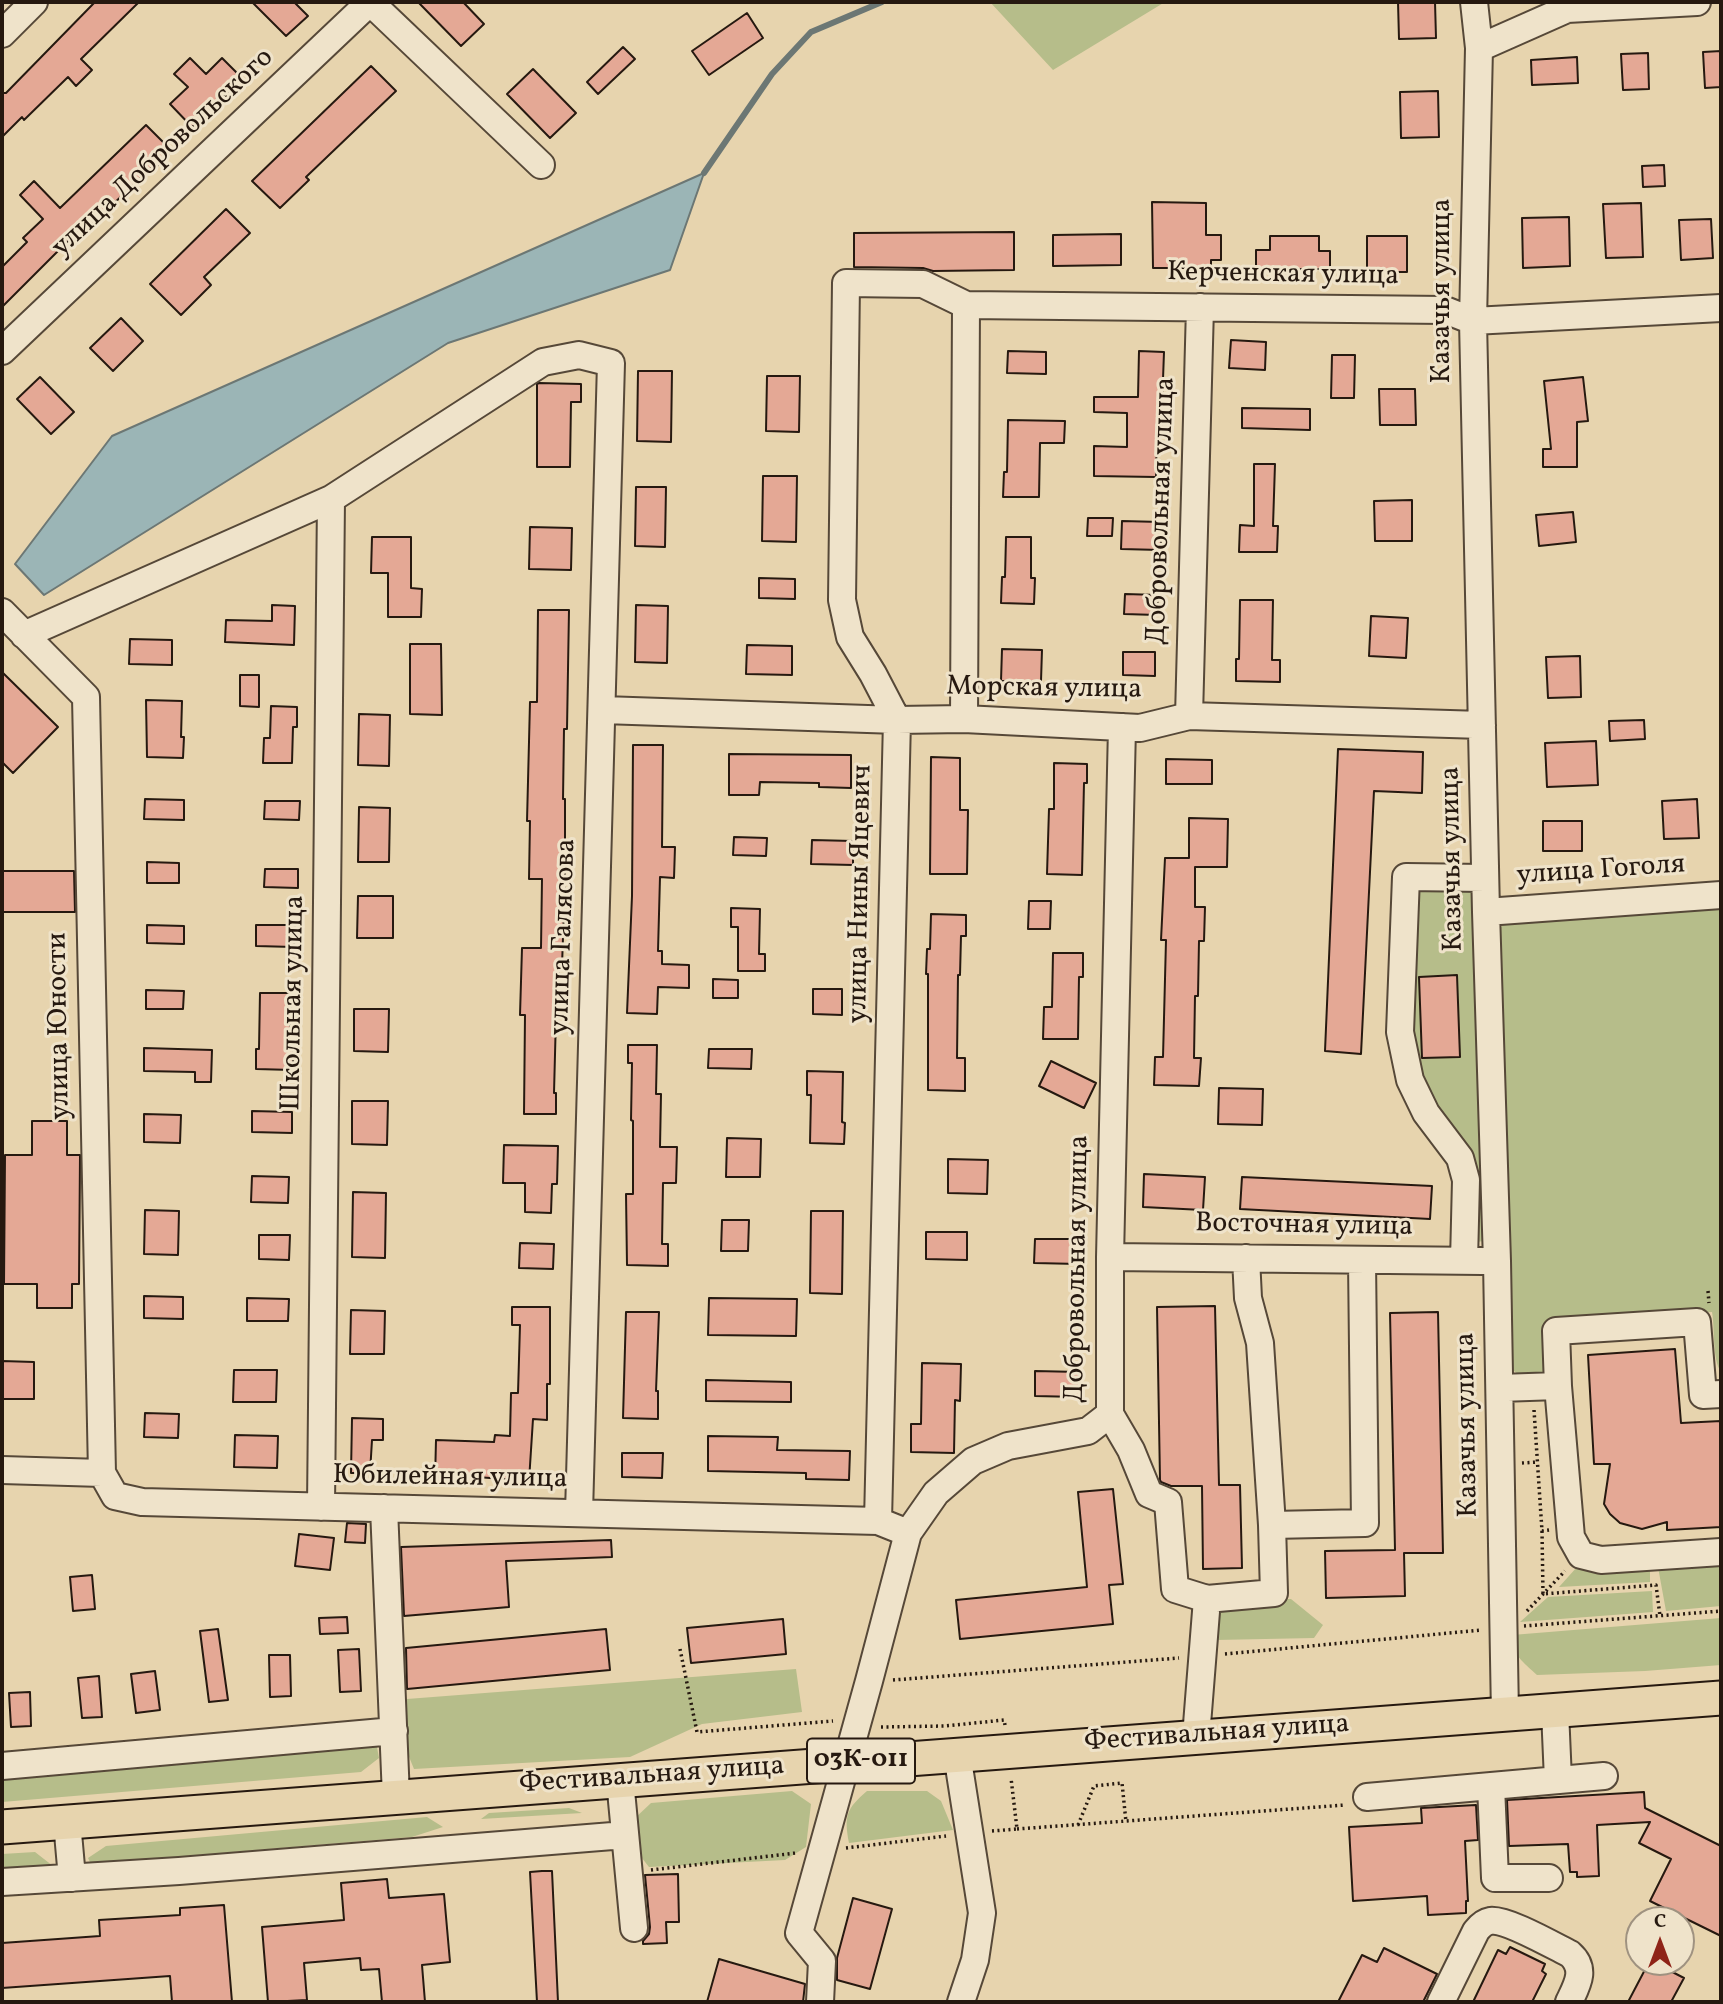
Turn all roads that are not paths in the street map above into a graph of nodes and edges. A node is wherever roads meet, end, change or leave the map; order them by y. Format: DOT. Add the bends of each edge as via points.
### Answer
graph roads {
  1 [pos="34,2"];
  2 [pos="370,2"];
  3 [pos="1474,2"];
  4 [pos="1697,2"];
  5 [pos="2,34"];
  6 [pos="1479,48"];
  7 [pos="541,165"];
  8 [pos="846,283"];
  9 [pos="966,305"];
  10 [pos="1200,307"];
  11 [pos="1721,308"];
  12 [pos="1473,321"];
  13 [pos="2,351"];
  14 [pos="331,499"];
  15 [pos="2,612"];
  16 [pos="24,635"];
  17 [pos="603,710"];
  18 [pos="1189,716"];
  19 [pos="964,719"];
  20 [pos="897,720"];
  21 [pos="1482,725"];
  22 [pos="1122,727"];
  23 [pos="1485,878"];
  24 [pos="1721,895"];
  25 [pos="1486,912"];
  26 [pos="1110,1257"];
  27 [pos="1246,1258"];
  28 [pos="1362,1259"];
  29 [pos="1464,1261"];
  30 [pos="1497,1261"];
  31 [pos="1558,1386"];
  32 [pos="1500,1388"];
  33 [pos="1721,1394"];
  34 [pos="1110,1414"];
  35 [pos="2,1470"];
  36 [pos="102,1473"];
  37 [pos="321,1507"];
  38 [pos="384,1508"];
  39 [pos="579,1513"];
  40 [pos="878,1521"];
  41 [pos="1272,1525"];
  42 [pos="908,1533"];
  43 [pos="1721,1552"];
  44 [pos="1207,1599"];
  45 [pos="1721,1698"];
  46 [pos="1555,1711"];
  47 [pos="1505,1714"];
  48 [pos="394,1731"];
  49 [pos="1196,1737"];
  50 [pos="957,1754"];
  51 [pos="846,1763"];
  52 [pos="2,1766"];
  53 [pos="1604,1776"];
  54 [pos="620,1780"];
  55 [pos="1558,1780"];
  56 [pos="1491,1786"];
  57 [pos="397,1797"];
  58 [pos="1367,1797"];
  59 [pos="67,1822"];
  60 [pos="2,1826"];
  61 [pos="625,1835"];
  62 [pos="72,1878"];
  63 [pos="1549,1878"];
  64 [pos="2,1882"];
  65 [pos="634,1928"];
  66 [pos="820,2002"];
  67 [pos="961,2002"];
  68 [pos="1441,2002"];
  69 [pos="1569,2002"];
  1 -- 5 [label="street"];
  2 -- 7 [label="street"];
  2 -- 13 [label="street, улица Добровольского"];
  3 -- 6 [label="street, Казачья улица"];
  4 -- 6 [label="street" via="1567,9"];
  6 -- 12 [label="street, Казачья улица"];
  8 -- 9 [label="street, Керченская улица" via="923,284"];
  8 -- 20 [label="street, улица Нины Яцевич" via="842,600 850,637"];
  9 -- 10 [label="street, Керченская улица"];
  9 -- 19 [label="street"];
  10 -- 12 [label="street, Керченская улица" via="1445,310"];
  10 -- 18 [label="street, Добровольная улица"];
  11 -- 12 [label="street, Керченская улица"];
  12 -- 21 [label="street, Казачья улица"];
  14 -- 16 [label="street"];
  14 -- 17 [label="street, улица Галясова" via="543,362 579,355 611,363"];
  14 -- 37 [label="street, Школьная улица"];
  15 -- 16 [label="street, улица Юности"];
  16 -- 36 [label="street, улица Юности" via="86,697"];
  17 -- 20 [label="street, Морская улица"];
  17 -- 39 [label="street, улица Галясова"];
  18 -- 21 [label="street, Морская улица"];
  18 -- 22 [label="street, Морская улица" via="1140,728"];
  19 -- 20 [label="street, Морская улица"];
  19 -- 22 [label="street, Морская улица"];
  20 -- 40 [label="street, улица Нины Яцевич"];
  21 -- 23 [label="street, Казачья улица"];
  22 -- 26 [label="street, Добровольная улица"];
  23 -- 25 [label="street, Казачья улица"];
  23 -- 29 [label="street" via="1406,877 1400,1032 1410,1080 1426,1113 1460,1157 1466,1180"];
  24 -- 25 [label="street, улица Гоголя"];
  25 -- 30 [label="street, Казачья улица"];
  26 -- 27 [label="street, Восточная улица"];
  26 -- 34 [label="street, Добровольная улица"];
  27 -- 28 [label="street, Восточная улица"];
  27 -- 41 [label="street" via="1248,1298 1260,1343"];
  28 -- 29 [label="street, Восточная улица"];
  28 -- 41 [label="street" via="1365,1523"];
  29 -- 30 [label="street, Восточная улица"];
  30 -- 32 [label="street, Казачья улица"];
  31 -- 32 [label="street"];
  31 -- 33 [label="street" via="1556,1331 1697,1322 1703,1395"];
  31 -- 43 [label="street" via="1570,1537 1581,1555 1601,1560"];
  32 -- 47 [label="street, Казачья улица"];
  34 -- 42 [label="street, Добровольная улица" via="1088,1431 1007,1446 973,1461 936,1493"];
  34 -- 44 [label="street" via="1149,1494 1168,1502 1175,1589"];
  35 -- 36 [label="street"];
  36 -- 37 [label="street, Юбилейная улица" via="115,1496 142,1502"];
  37 -- 38 [label="street, Юбилейная улица"];
  38 -- 39 [label="street, Юбилейная улица"];
  38 -- 48 [label="street"];
  39 -- 40 [label="street, Юбилейная улица"];
  40 -- 42 [label="street, Юбилейная улица"];
  41 -- 44 [label="street" via="1274,1593"];
  42 -- 51 [label="street, Добровольная улица"];
  44 -- 49 [label="street"];
  45 -- 46 [label="main road, Фестивальная улица / 03К-011"];
  46 -- 47 [label="main road, Фестивальная улица / 03К-011"];
  46 -- 55 [label="street"];
  47 -- 49 [label="main road, Фестивальная улица / 03К-011"];
  48 -- 52 [label="street"];
  48 -- 57 [label="street"];
  49 -- 50 [label="main road, Фестивальная улица / 03К-011"];
  50 -- 51 [label="main road, Фестивальная улица / 03К-011"];
  50 -- 67 [label="street" via="982,1913 975,1960"];
  51 -- 54 [label="main road, Фестивальная улица / 03К-011"];
  51 -- 66 [label="street, Добровольная улица" via="799,1933 822,1961"];
  53 -- 55 [label="street"];
  54 -- 57 [label="main road, Фестивальная улица / 03К-011"];
  54 -- 61 [label="street"];
  55 -- 56 [label="street"];
  56 -- 58 [label="street"];
  56 -- 63 [label="street" via="1495,1878"];
  57 -- 59 [label="main road, Фестивальная улица / 03К-011"];
  59 -- 60 [label="main road, Фестивальная улица / 03К-011"];
  59 -- 62 [label="street"];
  61 -- 62 [label="street"];
  61 -- 65 [label="street"];
  62 -- 64 [label="street"];
  68 -- 69 [label="street" via="1476,1931 1492,1920 1577,1960 1579,1982"];
}
